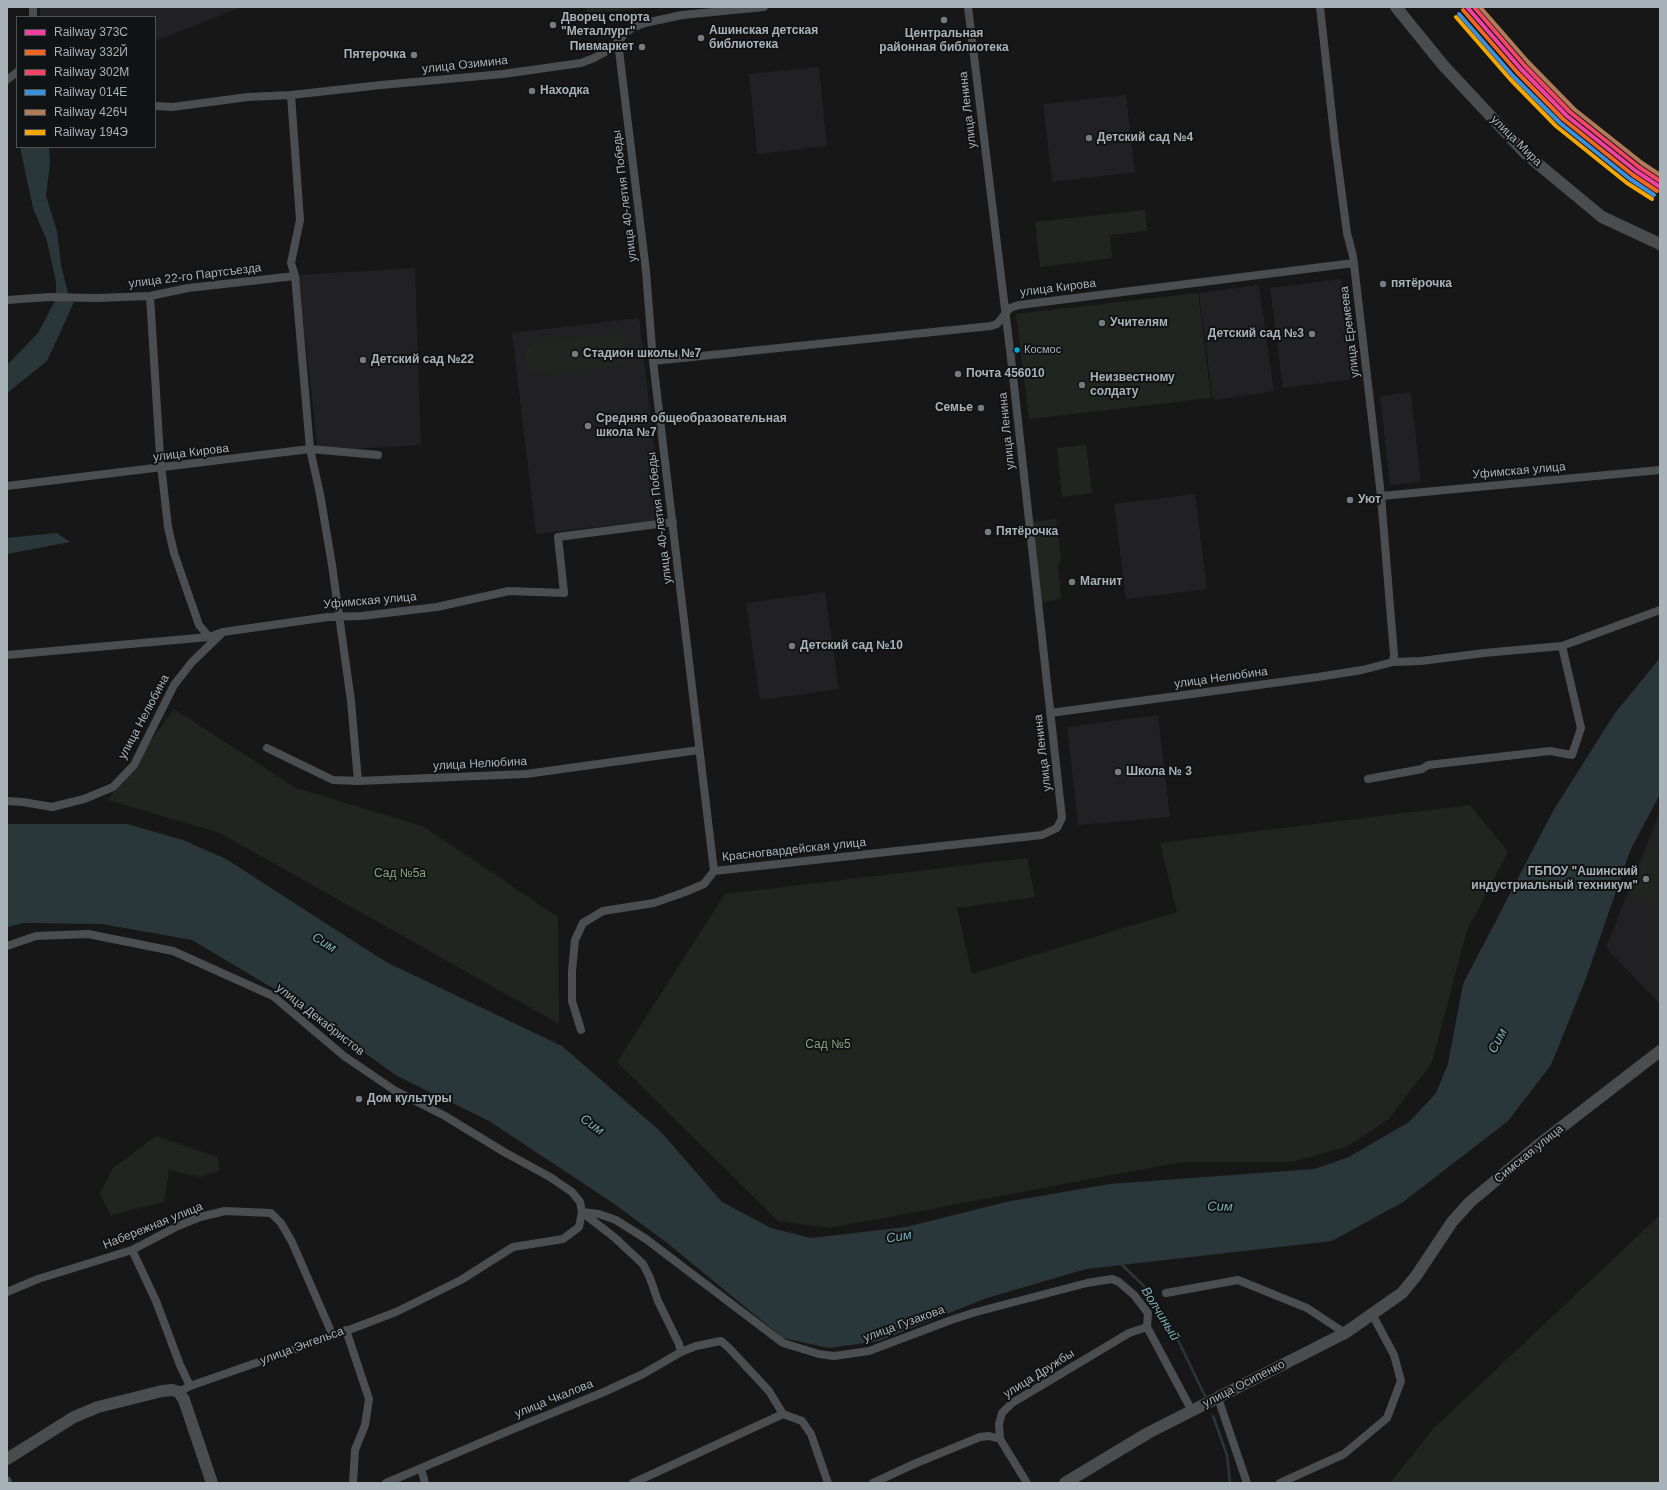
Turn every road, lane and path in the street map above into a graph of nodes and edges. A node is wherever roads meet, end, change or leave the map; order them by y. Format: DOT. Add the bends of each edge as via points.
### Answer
graph roads {
  1 [pos="764,7"];
  2 [pos="968,7"];
  3 [pos="1320,7"];
  4 [pos="1396,7"];
  5 [pos="618,42"];
  6 [pos="16,73"];
  7 [pos="7,80"];
  8 [pos="291,95"];
  9 [pos="156,106"];
  10 [pos="1660,244"];
  11 [pos="1354,263"];
  12 [pos="295,276"];
  13 [pos="150,296"];
  14 [pos="7,300"];
  15 [pos="1005,313"];
  16 [pos="653,361"];
  17 [pos="310,450"];
  18 [pos="378,455"];
  19 [pos="162,468"];
  20 [pos="1660,470"];
  21 [pos="7,486"];
  22 [pos="1381,496"];
  23 [pos="673,522"];
  24 [pos="1660,610"];
  25 [pos="339,616"];
  26 [pos="223,632"];
  27 [pos="209,637"];
  28 [pos="1562,646"];
  29 [pos="7,654"];
  30 [pos="1394,658"];
  31 [pos="1050,713"];
  32 [pos="267,748"];
  33 [pos="699,750"];
  34 [pos="1368,779"];
  35 [pos="358,781"];
  36 [pos="7,801"];
  37 [pos="1057,828"];
  38 [pos="714,871"];
  39 [pos="7,946"];
  40 [pos="582,1030"];
  41 [pos="1660,1051"];
  42 [pos="582,1212"];
  43 [pos="132,1250"];
  44 [pos="1416,1276"];
  45 [pos="7,1292"];
  46 [pos="1166,1293"];
  47 [pos="1372,1314"];
  48 [pos="1147,1327"];
  49 [pos="346,1330"];
  50 [pos="1344,1333"];
  51 [pos="333,1336"];
  52 [pos="681,1352"];
  53 [pos="190,1386"];
  54 [pos="179,1392"];
  55 [pos="1218,1398"];
  56 [pos="1192,1411"];
  57 [pos="783,1414"];
  58 [pos="1000,1438"];
  59 [pos="7,1458"];
  60 [pos="421,1468"];
  61 [pos="7,1480"];
  62 [pos="635,1482"];
  63 [pos="8,1483"];
  64 [pos="212,1483"];
  65 [pos="353,1483"];
  66 [pos="386,1483"];
  67 [pos="425,1483"];
  68 [pos="828,1483"];
  69 [pos="873,1483"];
  70 [pos="1027,1483"];
  71 [pos="1065,1483"];
  72 [pos="1247,1483"];
  73 [pos="1280,1483"];
  1 -- 5 [label="street, улица Озимина" via="653,20 634,27"];
  2 -- 15 [label="street, улица Ленина"];
  3 -- 11 [label="street, улица Еремеева" via="1335,144 1347,233"];
  4 -- 10 [label="main road, улица Мира" via="1443,65 1526,154 1602,217"];
  5 -- 8 [label="street, улица Озимина" via="594,58 581,63 511,73"];
  5 -- 16 [label="street, улица 40-летия Победы" via="646,271"];
  6 -- 7 [label="street"];
  8 -- 9 [label="street, улица Озимина" via="248,97 172,107"];
  8 -- 12 [label="street" via="300,220 291,263"];
  11 -- 15 [label="street, улица Кирова" via="1018,305"];
  11 -- 22 [label="street, улица Еремеева"];
  12 -- 13 [label="street, улица 22-го Партсъезда" via="188,288"];
  12 -- 17 [label="street"];
  13 -- 14 [label="street, улица 22-го Партсъезда"];
  13 -- 19 [label="street"];
  15 -- 16 [label="street, улица Кирова" via="997,324 990,326"];
  15 -- 31 [label="street, улица Ленина"];
  16 -- 23 [label="street, улица 40-летия Победы"];
  17 -- 18 [label="street, улица Кирова"];
  17 -- 19 [label="street, улица Кирова"];
  17 -- 25 [label="street" via="326,529"];
  19 -- 21 [label="street, улица Кирова"];
  19 -- 27 [label="street" via="168,527 174,553 199,625"];
  20 -- 22 [label="street, Уфимская улица"];
  22 -- 30 [label="street, улица Еремеева"];
  23 -- 25 [label="street, Уфимская улица" via="558,537 564,593 509,591 437,607 361,616"];
  23 -- 33 [label="street, улица 40-летия Победы"];
  24 -- 28 [label="street, улица Нелюбина"];
  25 -- 26 [label="street, Уфимская улица"];
  25 -- 35 [label="street" via="351,701"];
  26 -- 27 [label="street, Уфимская улица"];
  26 -- 36 [label="street, улица Нелюбина" via="174,684 134,765 113,787 84,799 52,807"];
  27 -- 29 [label="street, Уфимская улица"];
  28 -- 30 [label="street, улица Нелюбина" via="1421,661"];
  28 -- 34 [label="street" via="1581,728 1572,755 1550,751 1436,764"];
  30 -- 31 [label="street, улица Нелюбина" via="1362,670"];
  31 -- 37 [label="street, улица Ленина" via="1062,818"];
  32 -- 35 [label="street, улица Нелюбина" via="333,780"];
  33 -- 35 [label="street, улица Нелюбина" via="526,774"];
  33 -- 38 [label="street, улица 40-летия Победы"];
  37 -- 38 [label="street, Красногвардейская улица" via="1042,835"];
  38 -- 40 [label="street, Красногвардейская улица" via="704,884 685,892 654,903 603,911 583,923 575,940 572,971 572,1001"];
  39 -- 42 [label="street, улица Декабристов" via="36,936 88,934 121,939 173,951 273,996 344,1056 394,1090 445,1116 572,1192 580,1202"];
  41 -- 44 [label="main road, Симская улица" via="1537,1146 1470,1202 1452,1222"];
  42 -- 48 [label="street, улица Гузакова" via="616,1220 646,1239 783,1343 819,1354 834,1356 869,1351 976,1312 1087,1283 1112,1279 1134,1295 1148,1313"];
  42 -- 49 [label="street, улица Энгельса" via="579,1228 564,1240 514,1247 462,1280 396,1312"];
  42 -- 52 [label="street" via="643,1264"];
  43 -- 45 [label="street, Набережная улица" via="38,1279"];
  43 -- 51 [label="street, Набережная улица" via="200,1217 225,1212 271,1213 281,1223 292,1242"];
  43 -- 53 [label="street" via="156,1301"];
  44 -- 47 [label="main road, улица Осипенко" via="1402,1293"];
  46 -- 50 [label="street" via="1238,1280 1307,1308"];
  47 -- 50 [label="main road, улица Осипенко"];
  47 -- 73 [label="street" via="1394,1355 1401,1381 1387,1418 1344,1454"];
  48 -- 56 [label="street, улица Гузакова"];
  48 -- 58 [label="street, улица Дружбы" via="1129,1333 1012,1403 1002,1413 999,1424"];
  49 -- 51 [label="street, улица Энгельса"];
  49 -- 65 [label="street" via="369,1400 365,1425 354,1450"];
  50 -- 55 [label="main road, улица Осипенко"];
  51 -- 53 [label="street, улица Энгельса"];
  52 -- 57 [label="street, улица Чкалова" via="721,1341 769,1391"];
  52 -- 60 [label="street, улица Чкалова" via="643,1374 604,1392"];
  53 -- 54 [label="street, улица Энгельса"];
  54 -- 59 [label="main road, улица Энгельса" via="162,1391 98,1407 74,1417"];
  54 -- 64 [label="main road"];
  55 -- 56 [label="main road, улица Осипенко"];
  55 -- 72 [label="street"];
  56 -- 71 [label="main road, улица Осипенко" via="1148,1433"];
  57 -- 62 [label="street"];
  57 -- 68 [label="street" via="802,1421 811,1434"];
  58 -- 69 [label="street" via="980,1437"];
  58 -- 70 [label="street"];
  60 -- 66 [label="street, улица Чкалова"];
  60 -- 67 [label="street"];
  61 -- 63 [label="street"];
}
